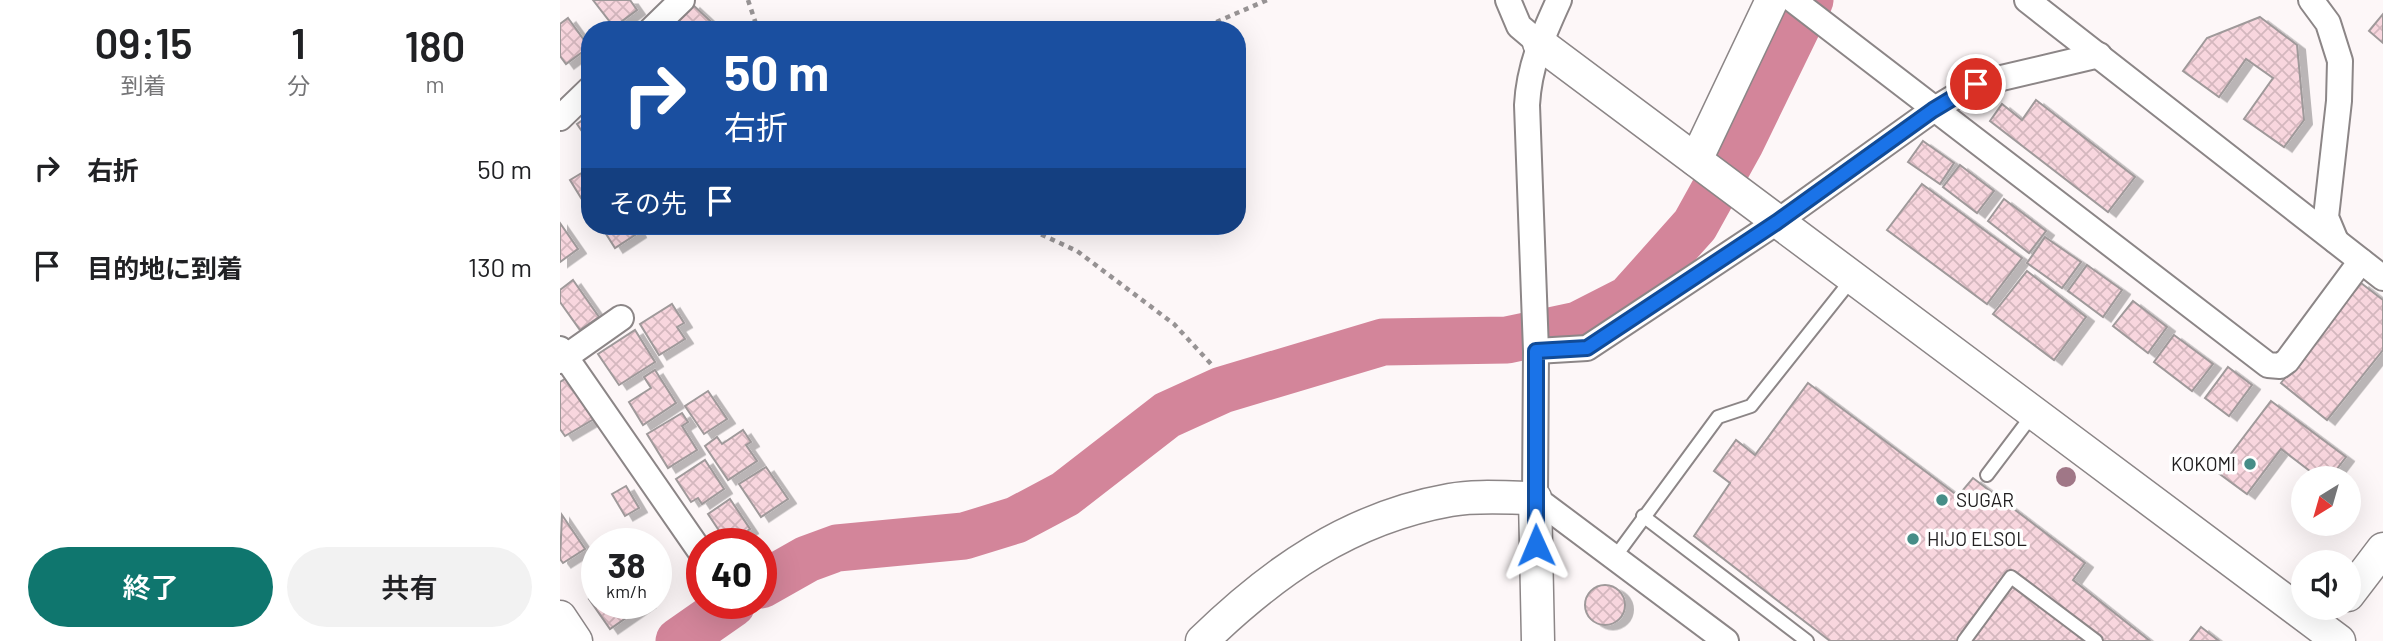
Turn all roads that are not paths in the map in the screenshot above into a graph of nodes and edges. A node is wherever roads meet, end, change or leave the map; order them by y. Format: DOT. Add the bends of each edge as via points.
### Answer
graph roads {
  1 [pos="682,0"];
  2 [pos="1508,0"];
  3 [pos="1559,0"];
  4 [pos="1772,0"];
  5 [pos="1793,0"];
  6 [pos="2027,0"];
  7 [pos="2311,0"];
  8 [pos="660,21"];
  9 [pos="1539,43"];
  10 [pos="2099,55"];
  11 [pos="581,98"];
  12 [pos="1933,110"];
  13 [pos="560,118"];
  14 [pos="1700,163"];
  15 [pos="1777,222"];
  16 [pos="2336,242"];
  17 [pos="2361,261"];
  18 [pos="2383,278"];
  19 [pos="1853,279"];
  20 [pos="621,318"];
  21 [pos="1536,350"];
  22 [pos="562,356"];
  23 [pos="2034,414"];
  24 [pos="1987,475"];
  25 [pos="1535,498"];
  26 [pos="1643,516"];
  27 [pos="686,531"];
  28 [pos="2383,549"];
  29 [pos="1615,557"];
  30 [pos="2361,578"];
  31 [pos="560,617"];
  32 [pos="2329,630"];
  33 [pos="1701,631"];
  34 [pos="576,641"];
  35 [pos="1202,641"];
  36 [pos="1538,641"];
  37 [pos="1726,641"];
  38 [pos="1807,641"];
  39 [pos="1964,641"];
  40 [pos="2096,641"];
  1 -- 8 [label="street"];
  2 -- 9 [label="street" via="1519,26"];
  3 -- 9 [label="street"];
  4 -- 14 [label="street"];
  5 -- 12 [label="street"];
  6 -- 10 [label="street"];
  7 -- 16 [label="street" via="2328,23 2340,61 2326,217"];
  9 -- 14 [label="street"];
  9 -- 21 [label="street" via="1528,80 1527,105"];
  10 -- 12 [label="street" via="1976,84"];
  10 -- 16 [label="street"];
  11 -- 13 [label="street"];
  12 -- 15 [label="street"];
  12 -- 17 [label="street" via="2268,365 2287,361"];
  14 -- 15 [label="street"];
  15 -- 19 [label="street"];
  15 -- 21 [label="street" via="1587,348"];
  16 -- 17 [label="street"];
  17 -- 18 [label="street"];
  19 -- 23 [label="street"];
  19 -- 26 [label="lane" via="1751,406 1717,417"];
  20 -- 22 [label="street"];
  21 -- 25 [label="street"];
  22 -- 27 [label="street"];
  23 -- 24 [label="lane"];
  23 -- 32 [label="street"];
  25 -- 29 [label="street"];
  25 -- 35 [label="street" via="1451,500 1343,533 1231,612"];
  25 -- 36 [label="street"];
  26 -- 29 [label="lane"];
  26 -- 38 [label="lane"];
  28 -- 30 [label="street"];
  29 -- 33 [label="street"];
  31 -- 34 [label="street"];
  33 -- 37 [label="street"];
  39 -- 40 [label="lane" via="2011,577"];
}
